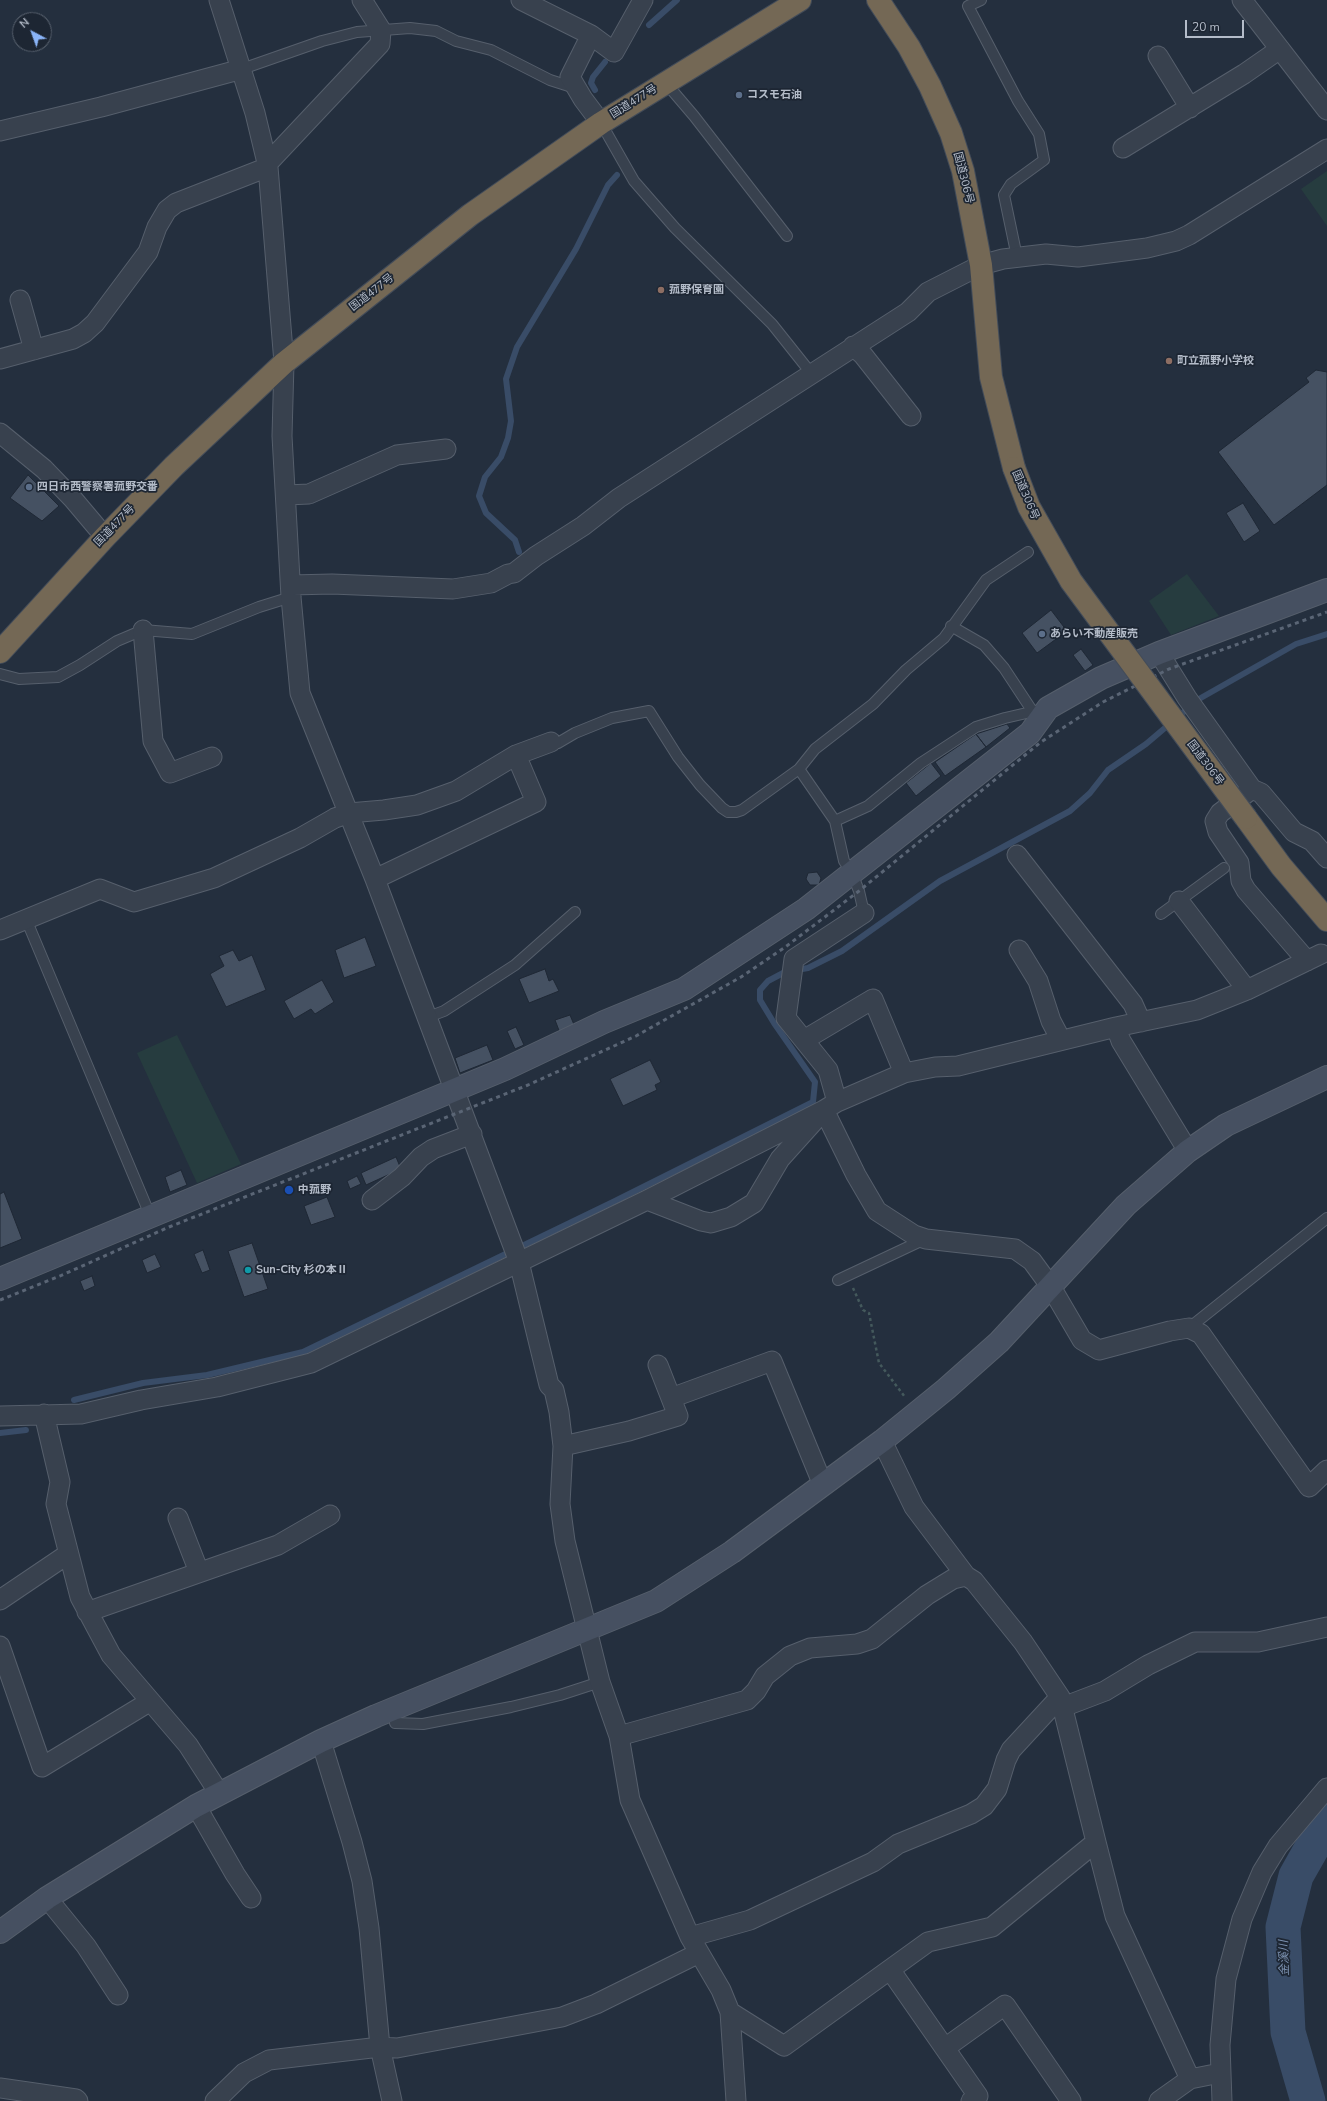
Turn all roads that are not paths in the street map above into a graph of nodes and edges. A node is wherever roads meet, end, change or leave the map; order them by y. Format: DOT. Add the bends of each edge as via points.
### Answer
graph roads {
  1 [pos="219,0"];
  2 [pos="362,0"];
  3 [pos="521,0"];
  4 [pos="643,0"];
  5 [pos="800,0"];
  6 [pos="878,0"];
  7 [pos="980,0"];
  8 [pos="1242,0"];
  9 [pos="381,30"];
  10 [pos="591,35"];
  11 [pos="1280,49"];
  12 [pos="1158,56"];
  13 [pos="242,69"];
  14 [pos="665,82"];
  15 [pos="576,88"];
  16 [pos="1190,108"];
  17 [pos="1327,110"];
  18 [pos="601,122"];
  19 [pos="0,131"];
  20 [pos="1123,148"];
  21 [pos="1327,149"];
  22 [pos="268,165"];
  23 [pos="787,236"];
  24 [pos="1017,257"];
  25 [pos="981,265"];
  26 [pos="20,300"];
  27 [pos="853,346"];
  28 [pos="34,350"];
  29 [pos="0,359"];
  30 [pos="284,362"];
  31 [pos="811,373"];
  32 [pos="911,416"];
  33 [pos="0,433"];
  34 [pos="446,449"];
  35 [pos="287,495"];
  36 [pos="105,536"];
  37 [pos="1028,552"];
  38 [pos="1327,590"];
  39 [pos="291,591"];
  40 [pos="952,626"];
  41 [pos="143,630"];
  42 [pos="1,648"];
  43 [pos="1159,654"];
  44 [pos="0,674"];
  45 [pos="1040,710"];
  46 [pos="551,742"];
  47 [pos="516,754"];
  48 [pos="212,757"];
  49 [pos="799,769"];
  50 [pos="1252,789"];
  51 [pos="349,813"];
  52 [pos="835,821"];
  53 [pos="1016,855"];
  54 [pos="1327,858"];
  55 [pos="1224,868"];
  56 [pos="852,873"];
  57 [pos="375,879"];
  58 [pos="1179,900"];
  59 [pos="575,912"];
  60 [pos="864,913"];
  61 [pos="1161,914"];
  62 [pos="26,919"];
  63 [pos="1327,920"];
  64 [pos="0,930"];
  65 [pos="1019,950"];
  66 [pos="1247,990"];
  67 [pos="428,1017"];
  68 [pos="1141,1022"];
  69 [pos="1116,1027"];
  70 [pos="804,1040"];
  71 [pos="1061,1040"];
  72 [pos="904,1073"];
  73 [pos="1327,1077"];
  74 [pos="455,1088"];
  75 [pos="830,1106"];
  76 [pos="472,1134"];
  77 [pos="1188,1151"];
  78 [pos="372,1200"];
  79 [pos="647,1200"];
  80 [pos="150,1215"];
  81 [pos="1327,1218"];
  82 [pos="926,1239"];
  83 [pos="519,1261"];
  84 [pos="0,1278"];
  85 [pos="843,1278"];
  86 [pos="1050,1287"];
  87 [pos="1189,1328"];
  88 [pos="658,1365"];
  89 [pos="671,1398"];
  90 [pos="44,1414"];
  91 [pos="0,1416"];
  92 [pos="882,1441"];
  93 [pos="563,1446"];
  94 [pos="1327,1470"];
  95 [pos="823,1485"];
  96 [pos="330,1515"];
  97 [pos="178,1518"];
  98 [pos="68,1554"];
  99 [pos="199,1572"];
  100 [pos="966,1576"];
  101 [pos="0,1600"];
  102 [pos="87,1612"];
  103 [pos="1327,1627"];
  104 [pos="586,1630"];
  105 [pos="0,1646"];
  106 [pos="600,1682"];
  107 [pos="149,1702"];
  108 [pos="1062,1702"];
  109 [pos="395,1723"];
  110 [pos="619,1736"];
  111 [pos="321,1741"];
  112 [pos="1327,1788"];
  113 [pos="219,1793"];
  114 [pos="196,1806"];
  115 [pos="1096,1842"];
  116 [pos="47,1898"];
  117 [pos="252,1898"];
  118 [pos="1,1928"];
  119 [pos="695,1945"];
  120 [pos="891,1971"];
  121 [pos="118,1996"];
  122 [pos="730,2012"];
  123 [pos="380,2047"];
  124 [pos="945,2048"];
  125 [pos="1220,2074"];
  126 [pos="1190,2079"];
  127 [pos="0,2088"];
  128 [pos="78,2101"];
  129 [pos="215,2101"];
  130 [pos="392,2101"];
  131 [pos="736,2101"];
  132 [pos="971,2101"];
  133 [pos="1071,2101"];
  134 [pos="1159,2101"];
  135 [pos="1222,2101"];
  1 -- 13 [label="street"];
  2 -- 9 [label="street"];
  3 -- 10 [label="street"];
  4 -- 10 [label="street" via="614,52"];
  5 -- 14 [label="highway, 国道477号"];
  6 -- 25 [label="highway, 国道306号" via="912,53 951,133 963,171"];
  7 -- 24 [label="lane" via="968,6 1018,101 1039,134 1044,160 1011,184 1004,195"];
  8 -- 11 [label="street"];
  9 -- 13 [label="lane" via="357,32 322,41"];
  9 -- 15 [label="lane" via="410,28 436,31 456,41 491,50 550,80"];
  9 -- 22 [label="street" via="380,44"];
  10 -- 15 [label="street" via="570,78"];
  11 -- 16 [label="street"];
  11 -- 17 [label="street"];
  12 -- 16 [label="street"];
  13 -- 19 [label="street"];
  13 -- 22 [label="street"];
  14 -- 18 [label="highway, 国道477号"];
  14 -- 23 [label="lane"];
  15 -- 18 [label="street"];
  16 -- 20 [label="street"];
  18 -- 30 [label="highway, 国道477号" via="470,215"];
  18 -- 31 [label="lane" via="634,181 675,228 772,324"];
  21 -- 24 [label="street" via="1176,241 1148,248 1078,257 1046,254"];
  22 -- 28 [label="street" via="167,210 157,227 148,252 95,323 73,339"];
  22 -- 30 [label="street"];
  24 -- 25 [label="street"];
  25 -- 27 [label="street" via="928,292 908,312"];
  25 -- 63 [label="highway, 国道306号, bridge" via="991,377 1014,468 1029,507 1071,581 1281,866"];
  26 -- 28 [label="street"];
  27 -- 31 [label="street"];
  27 -- 32 [label="street" via="864,356"];
  28 -- 29 [label="street"];
  30 -- 35 [label="street" via="282,436"];
  30 -- 36 [label="highway, 国道477号" via="174,466"];
  31 -- 39 [label="street" via="619,498 514,573 492,584 453,589 332,584"];
  33 -- 36 [label="street" via="44,469"];
  34 -- 35 [label="street" via="397,455 309,494"];
  35 -- 39 [label="street"];
  36 -- 42 [label="highway, 国道477号"];
  37 -- 40 [label="lane" via="986,580"];
  38 -- 43 [label="street"];
  39 -- 41 [label="lane" via="192,634"];
  39 -- 51 [label="street" via="300,693"];
  40 -- 45 [label="lane" via="984,645"];
  40 -- 49 [label="lane" via="937,644 906,670 873,704 815,749"];
  41 -- 44 [label="lane" via="117,640 58,677 19,679"];
  41 -- 48 [label="street" via="153,741 170,773"];
  43 -- 45 [label="street" via="1101,678"];
  43 -- 50 [label="street" via="1199,716"];
  45 -- 52 [label="lane" via="976,727 921,763 868,806"];
  45 -- 56 [label="street" via="1030,733"];
  46 -- 47 [label="street"];
  46 -- 49 [label="lane" via="558,743 612,718 649,711 678,757 696,780 728,812 742,810"];
  47 -- 51 [label="street" via="456,791 417,805"];
  47 -- 57 [label="street" via="536,802"];
  49 -- 52 [label="lane"];
  50 -- 54 [label="street" via="1261,793 1294,832 1312,841"];
  50 -- 66 [label="street" via="1220,813 1215,821 1218,832 1239,863 1241,881 1246,890 1314,958"];
  51 -- 57 [label="street"];
  51 -- 62 [label="street" via="214,878 134,902 100,889"];
  52 -- 56 [label="lane" via="844,861"];
  53 -- 68 [label="street" via="1133,1004"];
  55 -- 58 [label="lane"];
  56 -- 60 [label="lane"];
  56 -- 74 [label="street" via="806,909 684,988 604,1022 505,1069"];
  57 -- 67 [label="street"];
  58 -- 61 [label="lane"];
  58 -- 66 [label="street"];
  59 -- 67 [label="lane" via="515,965 444,1011"];
  60 -- 70 [label="street" via="794,959 786,1018"];
  62 -- 64 [label="street"];
  62 -- 80 [label="lane"];
  65 -- 71 [label="street" via="1038,981 1051,1021"];
  66 -- 68 [label="street" via="1198,1010"];
  67 -- 74 [label="street"];
  68 -- 69 [label="street"];
  69 -- 71 [label="street"];
  69 -- 77 [label="street" via="1120,1041"];
  70 -- 72 [label="street" via="873,999"];
  70 -- 75 [label="street" via="828,1070"];
  71 -- 72 [label="street" via="958,1066"];
  72 -- 75 [label="street"];
  73 -- 77 [label="street" via="1226,1125"];
  74 -- 76 [label="street"];
  74 -- 80 [label="street"];
  75 -- 79 [label="street"];
  75 -- 79 [label="street" via="780,1159 754,1203 731,1217 711,1223 701,1221"];
  75 -- 82 [label="street" via="856,1175 877,1211 914,1235"];
  76 -- 78 [label="street" via="433,1149"];
  76 -- 83 [label="street"];
  77 -- 86 [label="street" via="1126,1205"];
  79 -- 83 [label="street"];
  80 -- 84 [label="street"];
  81 -- 87 [label="lane"];
  82 -- 85 [label="lane"];
  82 -- 86 [label="street" via="1015,1249 1032,1261"];
  83 -- 90 [label="street" via="311,1363 217,1387 141,1400 81,1414"];
  83 -- 93 [label="street" via="549,1385 556,1397"];
  86 -- 87 [label="street" via="1082,1340 1099,1350"];
  86 -- 92 [label="street" via="999,1342"];
  87 -- 94 [label="street" via="1201,1334 1309,1487"];
  88 -- 89 [label="street"];
  89 -- 93 [label="street" via="678,1416 629,1431"];
  89 -- 95 [label="street" via="772,1361"];
  90 -- 91 [label="street"];
  90 -- 98 [label="street" via="60,1482 56,1504"];
  92 -- 95 [label="street"];
  92 -- 100 [label="street" via="914,1507"];
  93 -- 104 [label="street" via="560,1504 564,1534"];
  95 -- 104 [label="street" via="732,1552 656,1601"];
  96 -- 99 [label="street" via="278,1545"];
  97 -- 99 [label="street"];
  98 -- 101 [label="street"];
  98 -- 102 [label="street"];
  99 -- 102 [label="street"];
  100 -- 108 [label="street" via="974,1581 1023,1642"];
  100 -- 110 [label="street" via="953,1578 927,1595 872,1639 857,1644 810,1648 790,1656 769,1672 756,1691 746,1700"];
  102 -- 107 [label="street" via="111,1655"];
  103 -- 108 [label="street" via="1258,1642 1195,1642 1148,1665 1105,1691"];
  104 -- 106 [label="street"];
  104 -- 111 [label="street"];
  105 -- 107 [label="street" via="42,1768"];
  106 -- 109 [label="lane" via="560,1695 424,1724"];
  106 -- 110 [label="street"];
  107 -- 113 [label="street" via="188,1745"];
  108 -- 115 [label="street"];
  108 -- 119 [label="street" via="1011,1750 997,1789 984,1806 971,1814 898,1844 867,1865"];
  110 -- 119 [label="street" via="630,1800"];
  111 -- 113 [label="street"];
  111 -- 123 [label="street" via="362,1881"];
  112 -- 125 [label="street" via="1278,1846 1262,1872 1242,1919 1226,1979"];
  113 -- 114 [label="street"];
  114 -- 116 [label="street"];
  114 -- 117 [label="street" via="235,1874"];
  115 -- 120 [label="street" via="992,1927 928,1942"];
  115 -- 126 [label="street" via="1115,1916"];
  116 -- 118 [label="street"];
  116 -- 121 [label="street" via="86,1946"];
  119 -- 122 [label="street" via="721,1990"];
  119 -- 123 [label="street" via="596,2004 562,2017 397,2048"];
  120 -- 122 [label="street" via="784,2046"];
  120 -- 124 [label="street"];
  122 -- 131 [label="street"];
  123 -- 129 [label="street" via="269,2060 244,2073"];
  123 -- 130 [label="street"];
  124 -- 132 [label="street" via="978,2096"];
  124 -- 133 [label="street" via="1005,2005"];
  125 -- 126 [label="street"];
  125 -- 135 [label="street"];
  126 -- 134 [label="street"];
  127 -- 128 [label="street"];
}
